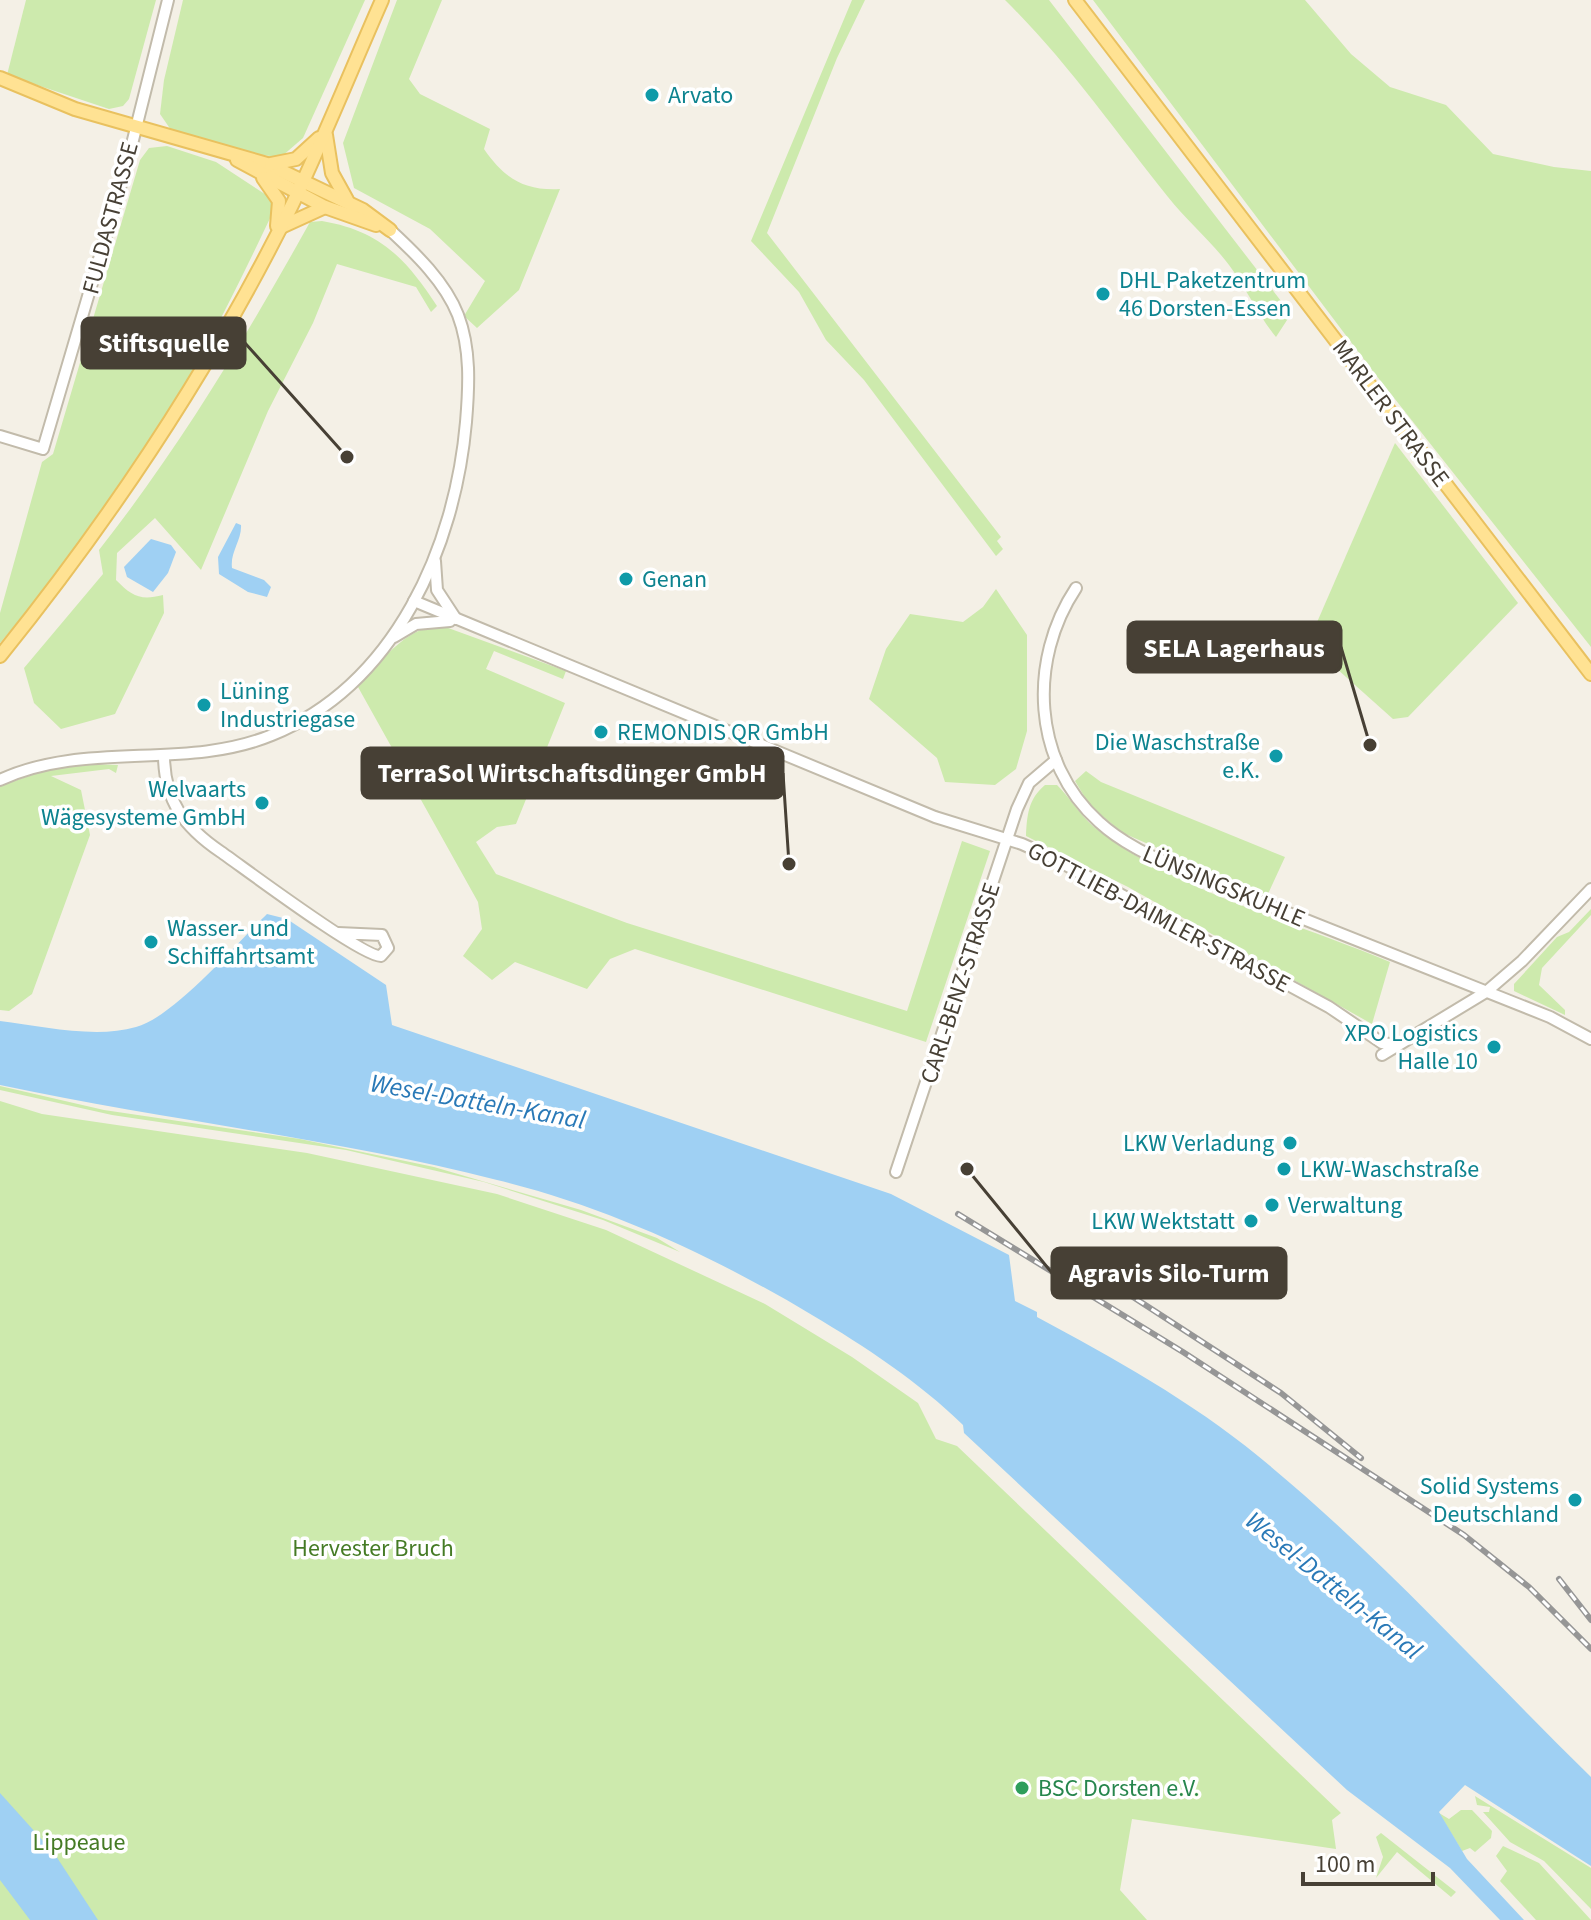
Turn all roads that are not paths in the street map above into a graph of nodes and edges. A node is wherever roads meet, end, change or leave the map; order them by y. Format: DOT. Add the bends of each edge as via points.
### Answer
graph roads {
  1 [pos="168,0"];
  2 [pos="382,0"];
  3 [pos="1075,0"];
  4 [pos="0,78"];
  5 [pos="134,127"];
  6 [pos="325,132"];
  7 [pos="263,169"];
  8 [pos="300,187"];
  9 [pos="352,205"];
  10 [pos="325,207"];
  11 [pos="279,228"];
  12 [pos="390,230"];
  13 [pos="272,243"];
  14 [pos="0,436"];
  15 [pos="435,558"];
  16 [pos="1076,588"];
  17 [pos="414,601"];
  18 [pos="457,621"];
  19 [pos="389,640"];
  20 [pos="0,656"];
  21 [pos="1591,674"];
  22 [pos="164,755"];
  23 [pos="1056,760"];
  24 [pos="0,780"];
  25 [pos="1007,839"];
  26 [pos="1591,889"];
  27 [pos="338,933"];
  28 [pos="1486,992"];
  29 [pos="1591,1039"];
  30 [pos="1397,1045"];
  31 [pos="1382,1055"];
  32 [pos="896,1172"];
  1 -- 5 [label="street"];
  2 -- 6 [label="main road"];
  3 -- 21 [label="main road, MARLER STRASSE"];
  4 -- 5 [label="main road" via="43,98"];
  5 -- 7 [label="main road" via="222,151"];
  5 -- 14 [label="street, FULDASTRASSE" via="43,449"];
  6 -- 7 [label="main road" via="296,159"];
  6 -- 8 [label="main road"];
  6 -- 9 [label="main road" via="336,186"];
  7 -- 8 [label="main road"];
  7 -- 13 [label="main road" via="279,201"];
  8 -- 9 [label="main road"];
  8 -- 10 [label="main road"];
  8 -- 11 [label="main road"];
  9 -- 12 [label="main road"];
  10 -- 11 [label="main road"];
  10 -- 12 [label="main road"];
  11 -- 13 [label="main road"];
  12 -- 15 [label="street" via="449,297 468,361 460,474"];
  13 -- 20 [label="main road" via="148,459 81,556"];
  15 -- 17 [label="street"];
  15 -- 18 [label="street" via="437,590"];
  16 -- 23 [label="street, LÜNSINGSKUHLE" via="1055,623 1044,666 1045,717"];
  17 -- 18 [label="street, GOTTLIEB-DAIMLER-STRASSE"];
  17 -- 19 [label="street"];
  18 -- 19 [label="street, GOTTLIEB-DAIMLER-STRASSE" via="416,624"];
  18 -- 25 [label="street, GOTTLIEB-DAIMLER-STRASSE" via="935,817"];
  19 -- 22 [label="street" via="351,684 299,722 226,751"];
  22 -- 24 [label="street" via="51,764"];
  22 -- 27 [label="street" via="168,792 190,828"];
  23 -- 25 [label="street, CARL-BENZ-STRASSE" via="1029,783"];
  23 -- 28 [label="street, LÜNSINGSKUHLE" via="1089,813 1147,854"];
  25 -- 30 [label="street, GOTTLIEB-DAIMLER-STRASSE" via="1053,858 1329,1007 1382,1043"];
  25 -- 32 [label="street, CARL-BENZ-STRASSE"];
  26 -- 28 [label="street"];
  28 -- 29 [label="street, LÜNSINGSKUHLE"];
  28 -- 30 [label="street"];
  30 -- 31 [label="street"];
}
